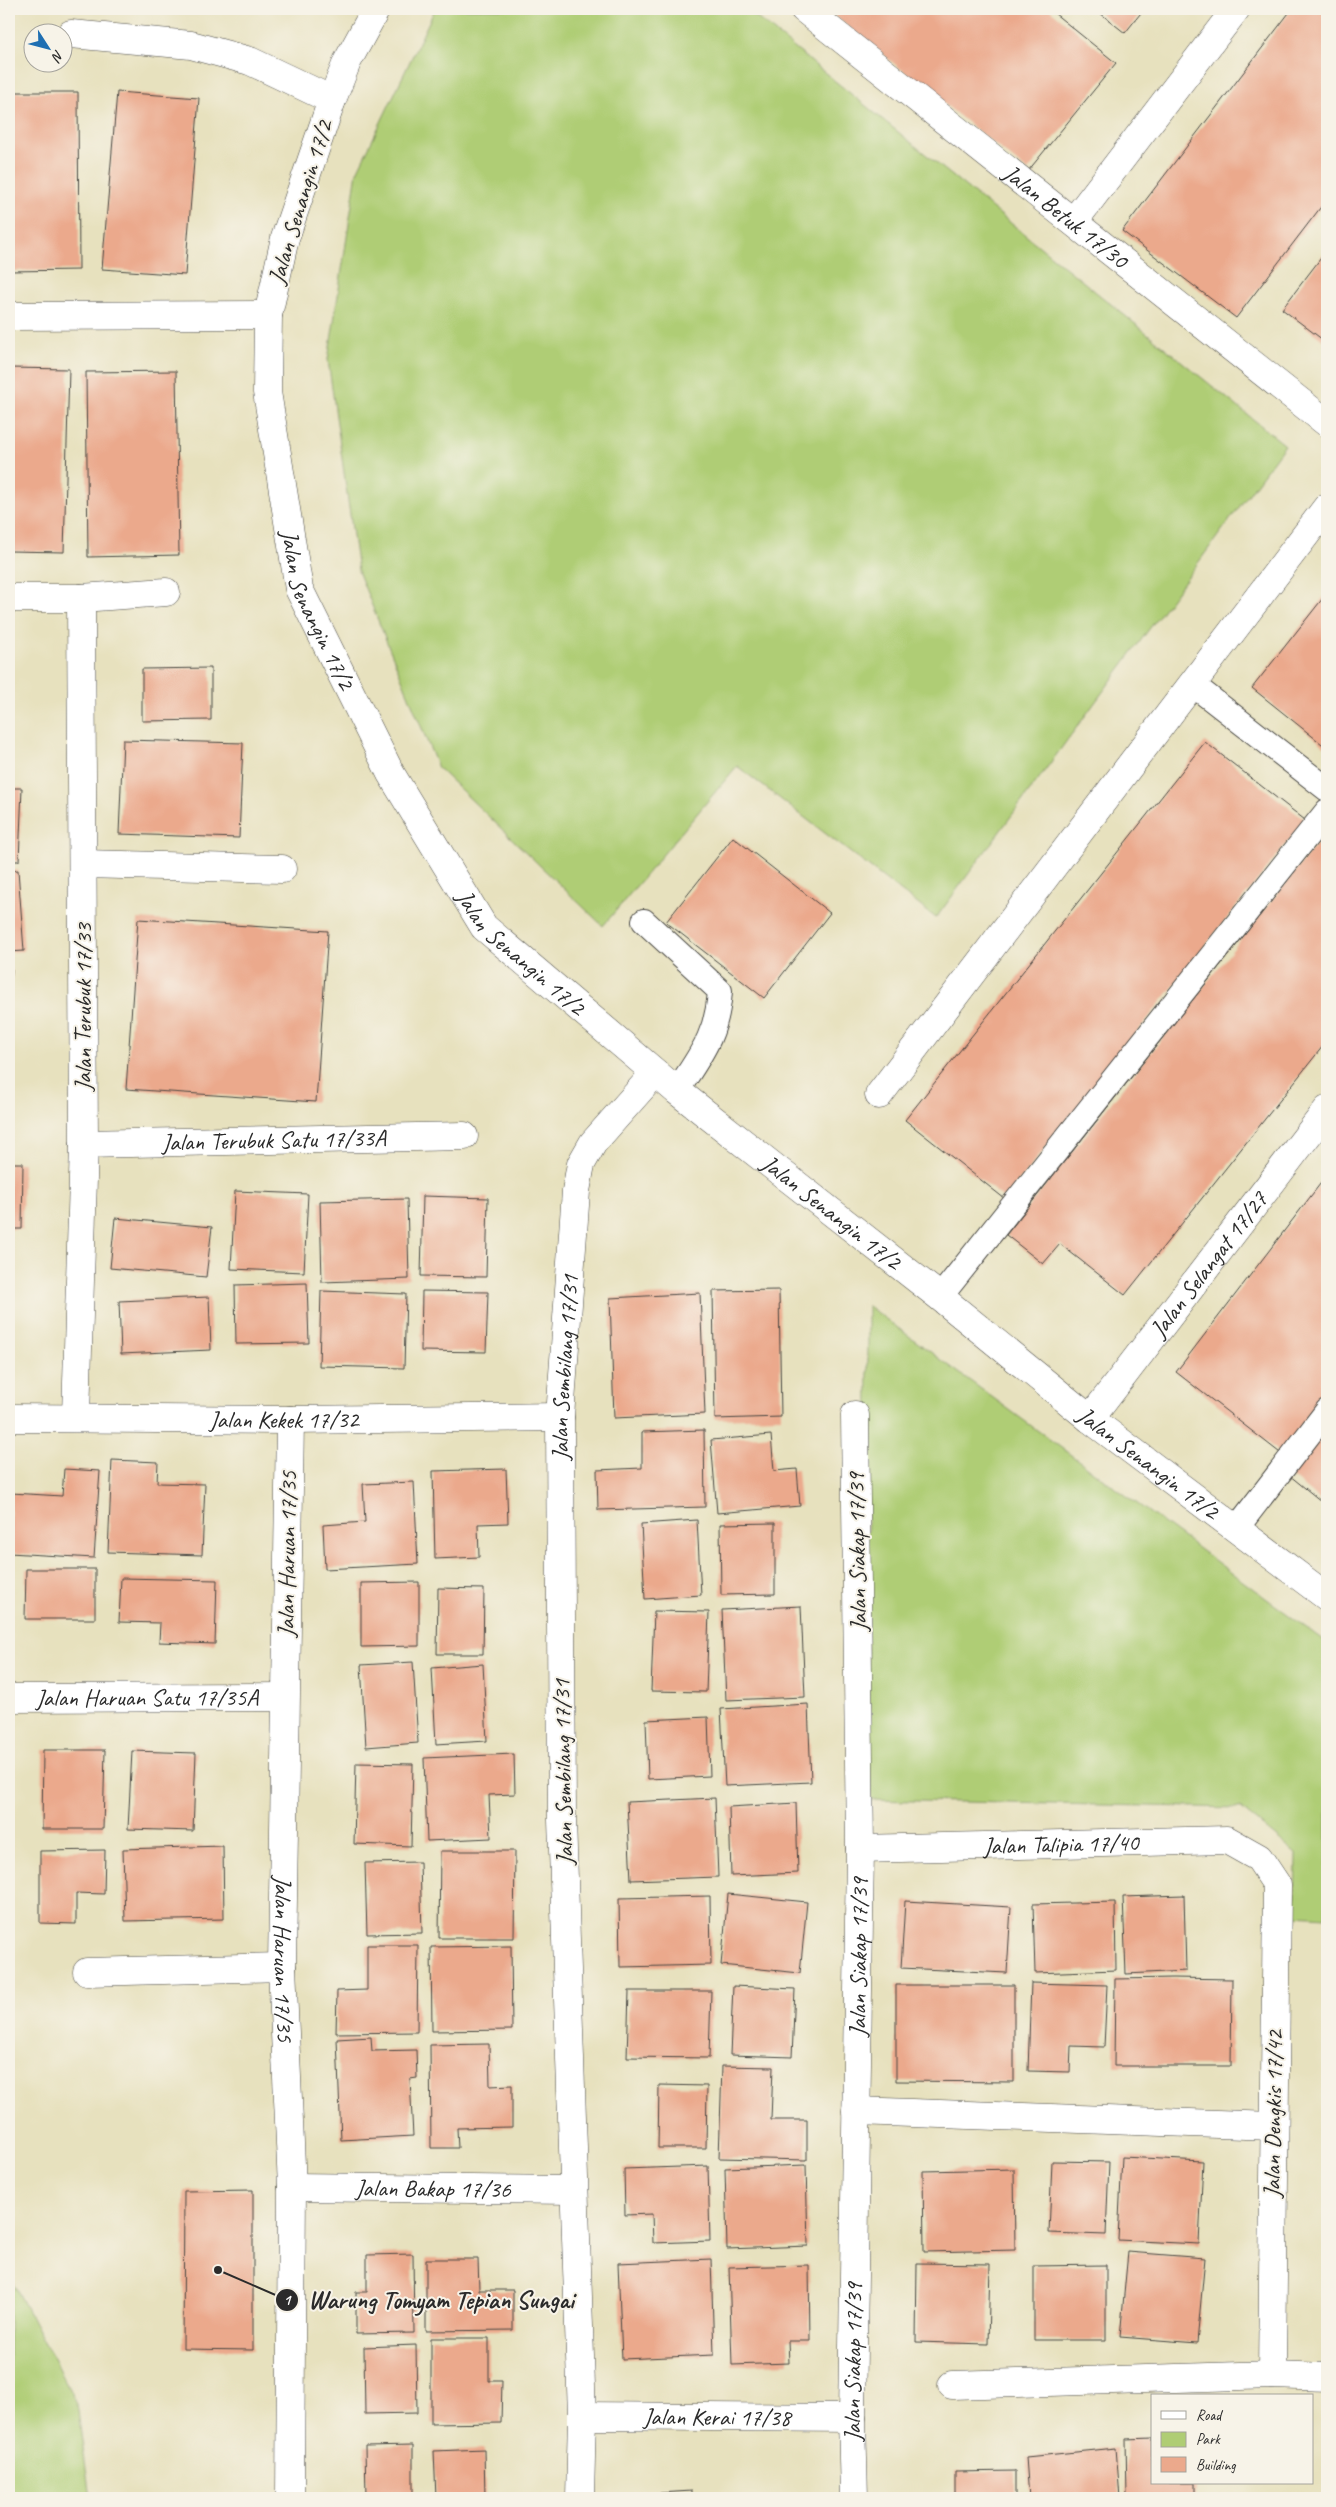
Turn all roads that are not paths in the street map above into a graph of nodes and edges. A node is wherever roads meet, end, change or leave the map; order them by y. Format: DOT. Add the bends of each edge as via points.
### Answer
graph roads {
  1 [pos="376,9"];
  2 [pos="804,9"];
  3 [pos="1236,9"];
  4 [pos="72,34"];
  5 [pos="332,100"];
  6 [pos="1074,221"];
  7 [pos="268,315"];
  8 [pos="9,316"];
  9 [pos="1327,423"];
  10 [pos="1327,507"];
  11 [pos="166,592"];
  12 [pos="9,598"];
  13 [pos="82,598"];
  14 [pos="1192,684"];
  15 [pos="1327,789"];
  16 [pos="1327,811"];
  17 [pos="83,864"];
  18 [pos="282,869"];
  19 [pos="644,921"];
  20 [pos="656,1073"];
  21 [pos="677,1092"];
  22 [pos="878,1095"];
  23 [pos="1327,1110"];
  24 [pos="464,1136"];
  25 [pos="84,1144"];
  26 [pos="940,1297"];
  27 [pos="1327,1411"];
  28 [pos="855,1415"];
  29 [pos="76,1417"];
  30 [pos="560,1417"];
  31 [pos="9,1418"];
  32 [pos="1090,1419"];
  33 [pos="290,1420"];
  34 [pos="1236,1529"];
  35 [pos="1327,1597"];
  36 [pos="285,1697"];
  37 [pos="9,1698"];
  38 [pos="860,1849"];
  39 [pos="1259,1858"];
  40 [pos="282,1968"];
  41 [pos="88,1972"];
  42 [pos="856,2112"];
  43 [pos="1272,2126"];
  44 [pos="292,2187"];
  45 [pos="574,2190"];
  46 [pos="1272,2375"];
  47 [pos="1327,2377"];
  48 [pos="952,2385"];
  49 [pos="582,2416"];
  50 [pos="852,2418"];
  51 [pos="290,2498"];
  52 [pos="580,2498"];
  53 [pos="854,2498"];
  1 -- 5 [label="street, Jalan Senangin 17/2" via="347,62"];
  2 -- 6 [label="street, Jalan Betuk 17/30"];
  3 -- 6 [label="street"];
  4 -- 5 [label="street" via="191,45 250,61"];
  5 -- 7 [label="street, Jalan Senangin 17/2" via="285,238"];
  6 -- 9 [label="street, Jalan Betuk 17/30"];
  7 -- 8 [label="street"];
  7 -- 20 [label="street, Jalan Senangin 17/2" via="267,392 299,589 390,774 484,927"];
  10 -- 14 [label="street"];
  11 -- 13 [label="street"];
  12 -- 13 [label="street"];
  13 -- 17 [label="street, Jalan Terubuk 17/33"];
  14 -- 15 [label="lane"];
  14 -- 22 [label="street"];
  16 -- 26 [label="lane"];
  17 -- 18 [label="street"];
  17 -- 25 [label="street, Jalan Terubuk 17/33"];
  19 -- 21 [label="lane" via="720,991 718,1016 710,1038"];
  20 -- 21 [label="street, Jalan Senangin 17/2"];
  20 -- 30 [label="street, Jalan Sembilang 17/31" via="593,1143 581,1164 576,1191"];
  21 -- 26 [label="street, Jalan Senangin 17/2"];
  23 -- 32 [label="street, Jalan Selangat 17/27"];
  24 -- 25 [label="street, Jalan Terubuk Satu 17/33A"];
  25 -- 29 [label="street, Jalan Terubuk 17/33"];
  26 -- 32 [label="street, Jalan Senangin 17/2"];
  27 -- 34 [label="lane"];
  28 -- 38 [label="street, Jalan Siakap 17/39"];
  29 -- 31 [label="street, Jalan Kekek 17/32"];
  29 -- 33 [label="street, Jalan Kekek 17/32"];
  30 -- 33 [label="street, Jalan Kekek 17/32"];
  30 -- 45 [label="street, Jalan Sembilang 17/31" via="562,1820"];
  32 -- 34 [label="street, Jalan Senangin 17/2"];
  33 -- 36 [label="street, Jalan Haruan 17/35"];
  34 -- 35 [label="street, Jalan Senangin 17/2"];
  36 -- 37 [label="street, Jalan Haruan Satu 17/35A"];
  36 -- 40 [label="street, Jalan Haruan 17/35"];
  38 -- 39 [label="street, Jalan Talipia 17/40" via="1226,1840"];
  38 -- 42 [label="street, Jalan Siakap 17/39"];
  39 -- 43 [label="street, Jalan Dengkis 17/42" via="1277,1885"];
  40 -- 41 [label="street"];
  40 -- 44 [label="street, Jalan Haruan 17/35"];
  42 -- 43 [label="street"];
  42 -- 50 [label="street, Jalan Siakap 17/39"];
  43 -- 46 [label="street, Jalan Dengkis 17/42"];
  44 -- 45 [label="street, Jalan Bakap 17/36"];
  44 -- 51 [label="street, Jalan Haruan 17/35"];
  45 -- 49 [label="street, Jalan Sembilang 17/31"];
  46 -- 47 [label="street"];
  46 -- 48 [label="street"];
  49 -- 50 [label="street, Jalan Kerai 17/38"];
  49 -- 52 [label="street, Jalan Sembilang 17/31"];
  50 -- 53 [label="street, Jalan Siakap 17/39"];
}
